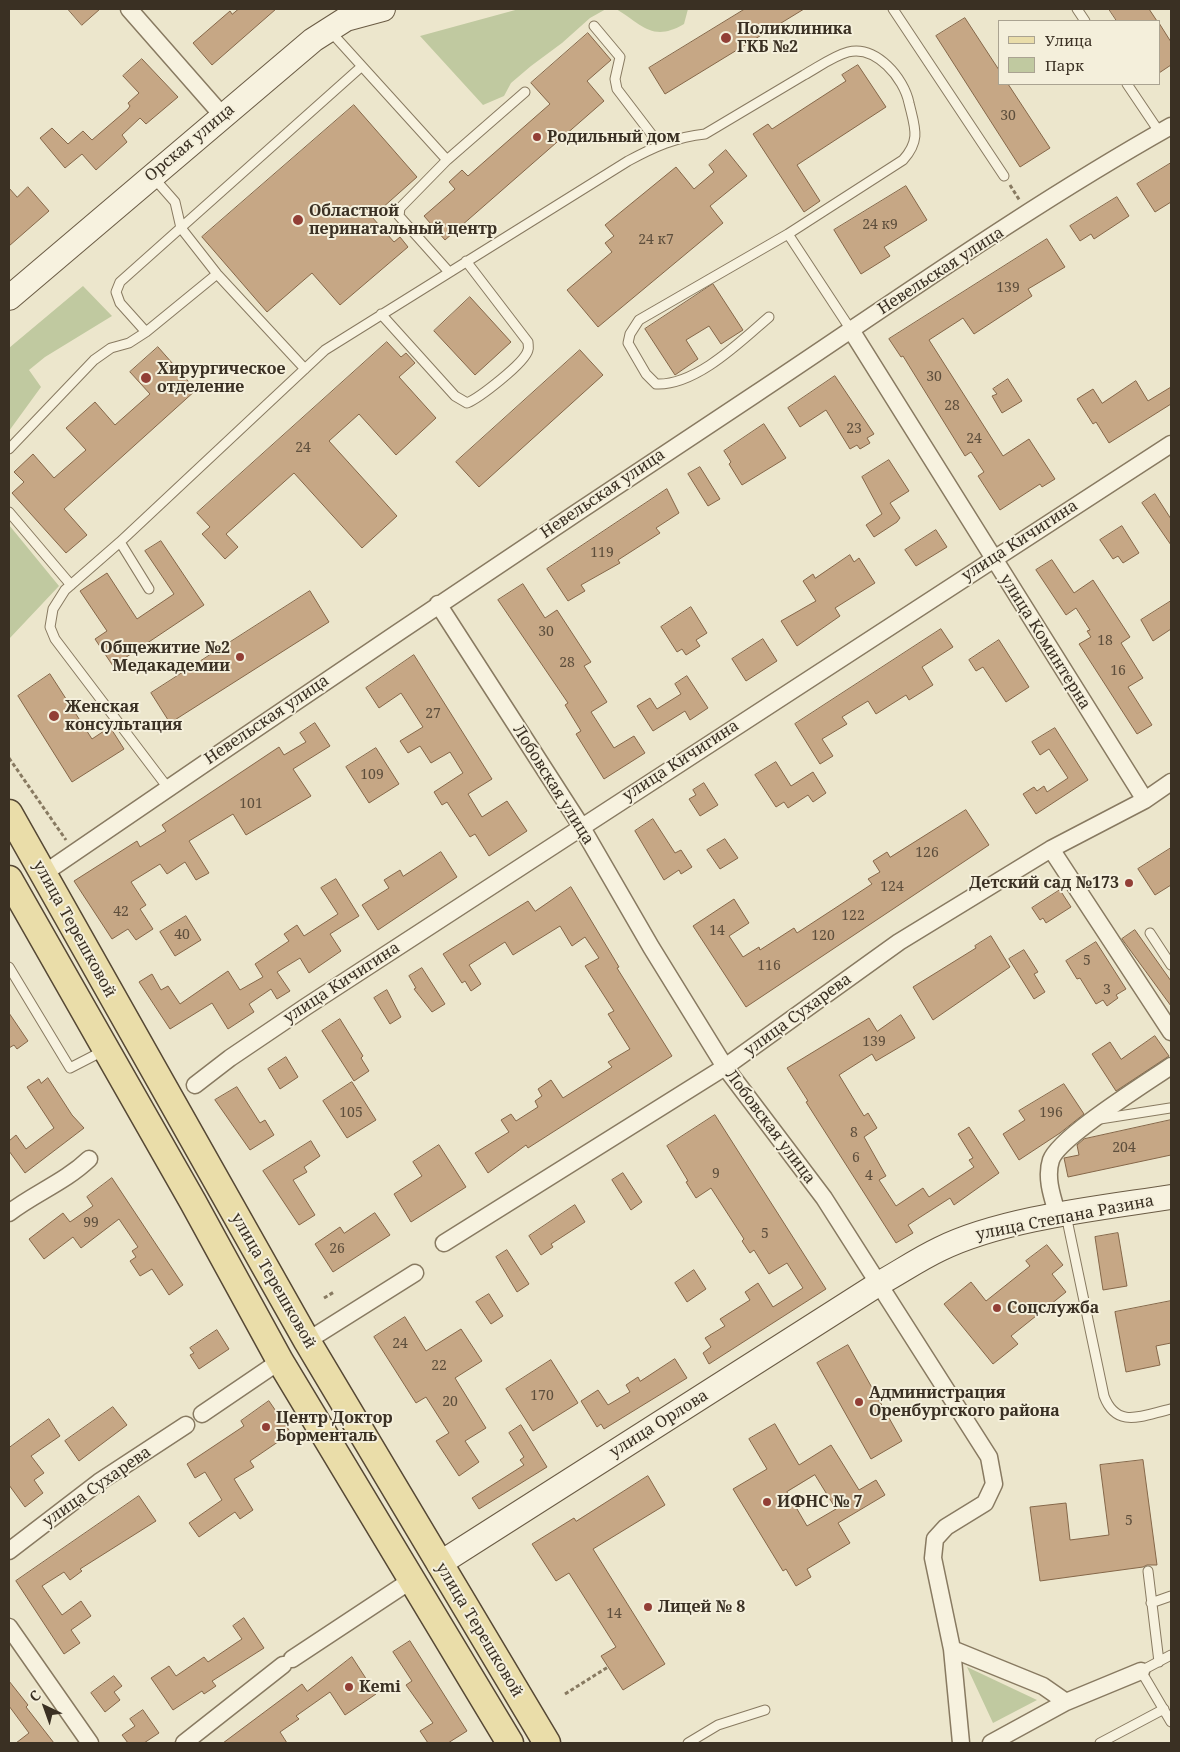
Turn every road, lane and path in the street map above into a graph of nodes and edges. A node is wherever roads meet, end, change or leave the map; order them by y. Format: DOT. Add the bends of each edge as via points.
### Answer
graph roads {
  1 [pos="129,9"];
  2 [pos="383,9"];
  3 [pos="893,9"];
  4 [pos="1077,9"];
  5 [pos="1084,20"];
  6 [pos="594,26"];
  7 [pos="328,29"];
  8 [pos="362,68"];
  9 [pos="1128,85"];
  10 [pos="525,92"];
  11 [pos="222,115"];
  12 [pos="1166,129"];
  13 [pos="659,144"];
  14 [pos="447,160"];
  15 [pos="151,175"];
  16 [pos="1004,176"];
  17 [pos="1028,213"];
  18 [pos="181,228"];
  19 [pos="788,234"];
  20 [pos="466,262"];
  21 [pos="449,272"];
  22 [pos="217,274"];
  23 [pos="9,298"];
  24 [pos="381,314"];
  25 [pos="769,316"];
  26 [pos="851,330"];
  27 [pos="146,332"];
  28 [pos="305,369"];
  29 [pos="1171,444"];
  30 [pos="9,449"];
  31 [pos="9,512"];
  32 [pos="120,542"];
  33 [pos="992,558"];
  34 [pos="71,585"];
  35 [pos="149,589"];
  36 [pos="438,604"];
  37 [pos="9,758"];
  38 [pos="1171,782"];
  39 [pos="168,788"];
  40 [pos="1145,800"];
  41 [pos="9,813"];
  42 [pos="581,826"];
  43 [pos="1051,849"];
  44 [pos="74,852"];
  45 [pos="43,874"];
  46 [pos="9,879"];
  47 [pos="1150,933"];
  48 [pos="1171,965"];
  49 [pos="9,967"];
  50 [pos="1171,1032"];
  51 [pos="106,1050"];
  52 [pos="1171,1066"];
  53 [pos="725,1067"];
  54 [pos="195,1086"];
  55 [pos="1170,1108"];
  56 [pos="1092,1120"];
  57 [pos="89,1160"];
  58 [pos="1171,1197"];
  59 [pos="9,1213"];
  60 [pos="1062,1215"];
  61 [pos="444,1243"];
  62 [pos="415,1273"];
  63 [pos="880,1284"];
  64 [pos="334,1292"];
  65 [pos="324,1298"];
  66 [pos="307,1341"];
  67 [pos="280,1361"];
  68 [pos="1171,1409"];
  69 [pos="202,1414"];
  70 [pos="186,1425"];
  71 [pos="10,1544"];
  72 [pos="439,1564"];
  73 [pos="1148,1571"];
  74 [pos="410,1581"];
  75 [pos="1171,1596"];
  76 [pos="1151,1602"];
  77 [pos="9,1627"];
  78 [pos="952,1650"];
  79 [pos="1171,1656"];
  80 [pos="1158,1662"];
  81 [pos="608,1666"];
  82 [pos="1141,1671"];
  83 [pos="565,1694"];
  84 [pos="1066,1702"];
  85 [pos="1164,1709"];
  86 [pos="764,1710"];
  87 [pos="1171,1722"];
  88 [pos="90,1743"];
  89 [pos="184,1743"];
  90 [pos="510,1743"];
  91 [pos="547,1743"];
  92 [pos="688,1743"];
  93 [pos="961,1743"];
  94 [pos="991,1743"];
  95 [pos="1100,1743"];
  1 -- 11 [label="street"];
  2 -- 7 [label="main road, Орская улица" via="346,19"];
  3 -- 16 [label="lane"];
  4 -- 5 [label="lane"];
  6 -- 13 [label="lane" via="620,57 617,89"];
  7 -- 8 [label="lane"];
  7 -- 11 [label="main road, Орская улица"];
  8 -- 14 [label="lane"];
  8 -- 18 [label="lane"];
  9 -- 12 [label="lane"];
  10 -- 14 [label="lane"];
  11 -- 15 [label="main road, Орская улица"];
  12 -- 17 [label="street, Невельская улица"];
  13 -- 19 [label="lane" via="705,134 847,52 860,51 882,60 897,78 909,101 916,142 903,160"];
  13 -- 20 [label="lane"];
  14 -- 21 [label="lane" via="400,208 400,216"];
  15 -- 18 [label="lane" via="175,202"];
  15 -- 23 [label="main road, Орская улица"];
  16 -- 17 [label="path"];
  17 -- 26 [label="street, Невельская улица"];
  18 -- 22 [label="lane"];
  18 -- 27 [label="lane" via="120,282 116,292 120,303"];
  19 -- 25 [label="lane" via="639,320 628,343 646,374 656,384 670,384 724,355"];
  19 -- 26 [label="lane"];
  20 -- 21 [label="lane"];
  20 -- 24 [label="lane" via="528,342 528,351 520,361 476,400 467,404 455,396"];
  21 -- 24 [label="lane"];
  22 -- 27 [label="lane"];
  22 -- 28 [label="lane"];
  24 -- 28 [label="lane" via="325,350"];
  26 -- 33 [label="street, улица Коминтерна"];
  26 -- 36 [label="street, Невельская улица"];
  27 -- 30 [label="lane" via="129,343 111,348 94,360"];
  28 -- 32 [label="lane"];
  29 -- 33 [label="street, улица Кичигина"];
  31 -- 34 [label="lane"];
  32 -- 34 [label="lane"];
  32 -- 35 [label="lane"];
  33 -- 40 [label="street, улица Коминтерна"];
  33 -- 42 [label="street, улица Кичигина"];
  34 -- 39 [label="lane" via="64,590 53,609 50,627 55,639"];
  36 -- 39 [label="street, Невельская улица"];
  36 -- 42 [label="street, Лобовская улица"];
  37 -- 44 [label="path"];
  38 -- 40 [label="street, улица Сухарева"];
  39 -- 44 [label="street, Невельская улица"];
  40 -- 43 [label="street, улица Сухарева"];
  41 -- 45 [label="main road, улица Терешковой"];
  42 -- 53 [label="street, Лобовская улица"];
  42 -- 54 [label="street, улица Кичигина" via="260,1037"];
  43 -- 50 [label="street"];
  43 -- 53 [label="street, улица Сухарева" via="899,942"];
  44 -- 45 [label="street, Невельская улица"];
  45 -- 66 [label="main road, улица Терешковой"];
  46 -- 51 [label="main road, улица Терешковой"];
  47 -- 48 [label="lane"];
  49 -- 51 [label="lane" via="70,1068"];
  51 -- 67 [label="main road, улица Терешковой" via="194,1202"];
  52 -- 56 [label="street"];
  53 -- 61 [label="street, улица Сухарева"];
  53 -- 63 [label="street, Лобовская улица" via="824,1198"];
  55 -- 56 [label="lane"];
  56 -- 60 [label="street" via="1051,1159 1049,1181"];
  57 -- 59 [label="street"];
  58 -- 60 [label="main road, улица Степана Разина"];
  60 -- 63 [label="main road, улица Степана Разина" via="997,1229 940,1248"];
  60 -- 68 [label="lane" via="1109,1408 1116,1415 1130,1418"];
  62 -- 66 [label="street"];
  63 -- 72 [label="main road, улица Орлова"];
  63 -- 78 [label="street, Лобовская улица" via="989,1458 994,1484 985,1503 946,1527 935,1539 933,1558"];
  64 -- 65 [label="path"];
  66 -- 72 [label="main road, улица Терешковой"];
  67 -- 69 [label="street"];
  67 -- 74 [label="main road, улица Терешковой"];
  70 -- 71 [label="street, улица Сухарева"];
  72 -- 91 [label="main road, улица Терешковой"];
  73 -- 76 [label="lane"];
  74 -- 89 [label="street" via="288,1662"];
  74 -- 90 [label="main road, улица Терешковой"];
  75 -- 76 [label="lane"];
  76 -- 80 [label="lane"];
  77 -- 88 [label="street"];
  78 -- 84 [label="street" via="1043,1686"];
  78 -- 93 [label="street, Лобовская улица"];
  79 -- 80 [label="lane"];
  80 -- 82 [label="lane"];
  81 -- 83 [label="path"];
  82 -- 84 [label="street"];
  82 -- 85 [label="lane"];
  84 -- 94 [label="street"];
  85 -- 87 [label="lane"];
  85 -- 95 [label="lane"];
  86 -- 92 [label="lane" via="718,1725"];
}
